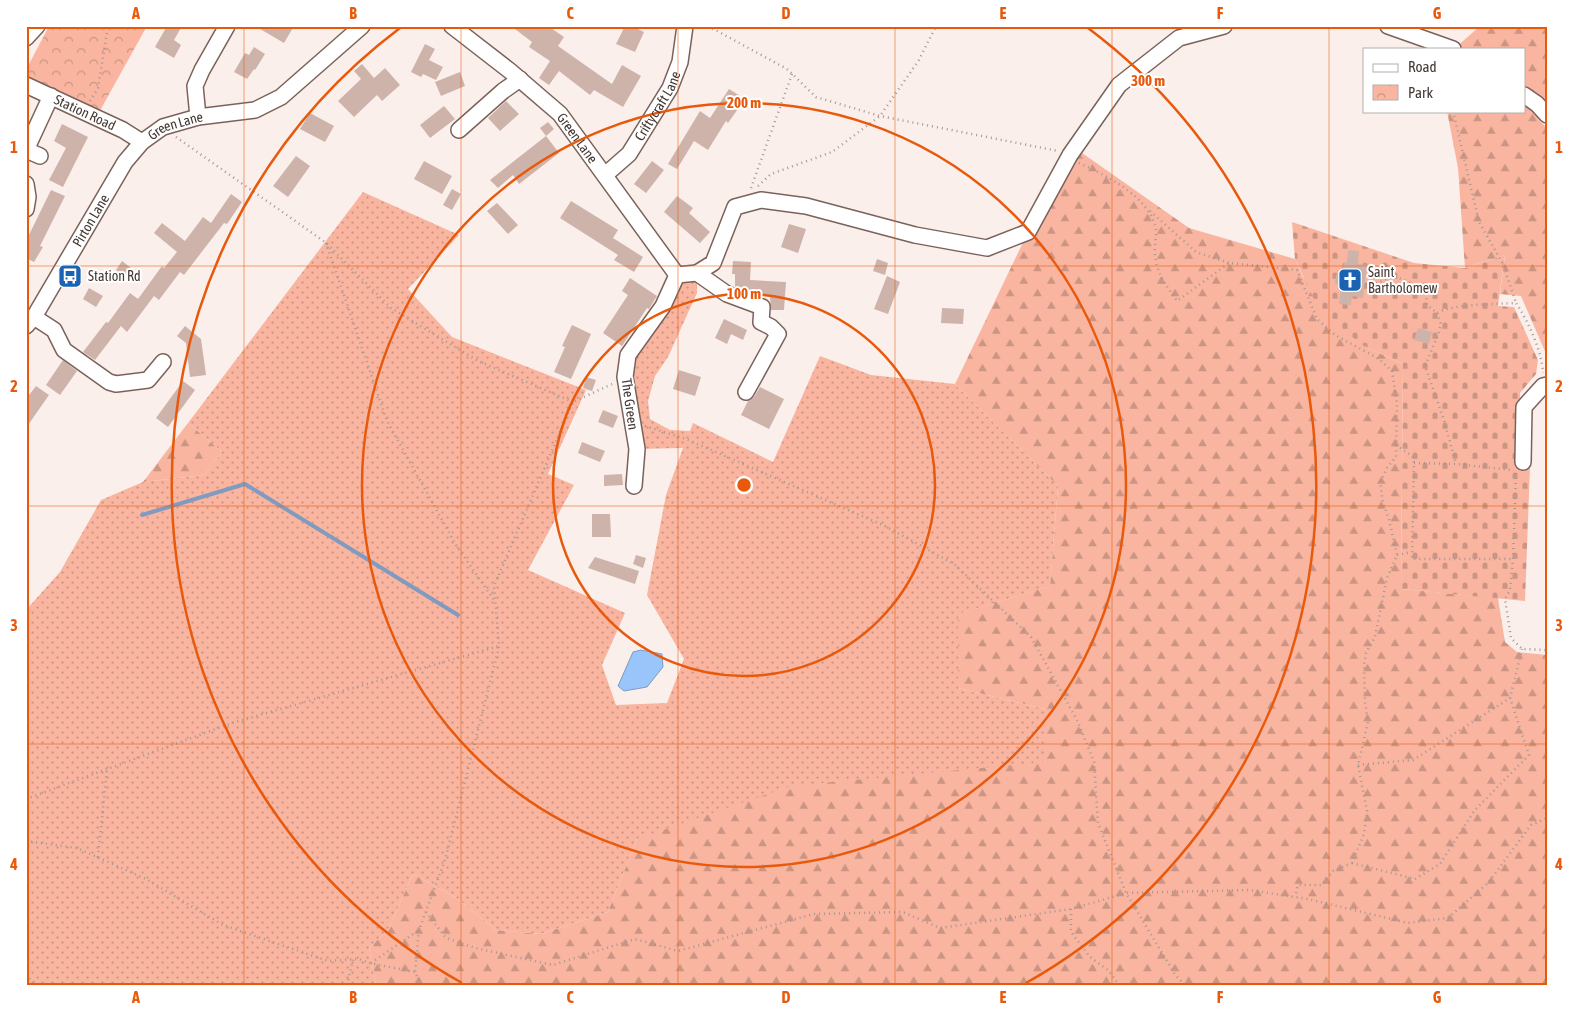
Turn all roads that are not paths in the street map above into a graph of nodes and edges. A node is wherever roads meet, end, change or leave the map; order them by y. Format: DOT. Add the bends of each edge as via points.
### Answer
graph roads {
  1 [pos="37,26"];
  2 [pos="227,26"];
  3 [pos="362,26"];
  4 [pos="452,26"];
  5 [pos="685,26"];
  6 [pos="1224,26"];
  7 [pos="1388,26"];
  8 [pos="26,38"];
  9 [pos="1450,48"];
  10 [pos="520,79"];
  11 [pos="26,85"];
  12 [pos="51,96"];
  13 [pos="1526,96"];
  14 [pos="1547,116"];
  15 [pos="198,117"];
  16 [pos="460,130"];
  17 [pos="142,142"];
  18 [pos="26,150"];
  19 [pos="40,156"];
  20 [pos="605,174"];
  21 [pos="26,184"];
  22 [pos="26,208"];
  23 [pos="697,273"];
  24 [pos="678,275"];
  25 [pos="30,322"];
  26 [pos="163,362"];
  27 [pos="1545,385"];
  28 [pos="746,392"];
  29 [pos="1519,466"];
  30 [pos="634,486"];
  1 -- 8 [label="street"];
  2 -- 15 [label="street" via="195,86"];
  3 -- 15 [label="street, Green Lane" via="281,97 255,110"];
  4 -- 10 [label="street, Green Lane"];
  5 -- 20 [label="street, Criftycraft Lane" via="680,62 670,88 629,154"];
  6 -- 23 [label="street" via="1178,38 1119,86 1070,157 1028,232 987,248 915,234 806,206 761,200 735,208 712,263"];
  7 -- 9 [label="street"];
  10 -- 16 [label="street"];
  10 -- 20 [label="street, Green Lane" via="560,114"];
  11 -- 12 [label="street, Station Road"];
  12 -- 17 [label="street, Station Road"];
  12 -- 18 [label="street"];
  13 -- 14 [label="street"];
  15 -- 17 [label="street, Green Lane" via="163,127"];
  17 -- 25 [label="street, Pirton Lane" via="126,162"];
  18 -- 19 [label="street"];
  20 -- 24 [label="street, Green Lane"];
  21 -- 22 [label="street"];
  23 -- 24 [label="street"];
  23 -- 28 [label="street" via="727,294 762,307 761,322 778,334"];
  24 -- 30 [label="street, The Green" via="663,306 628,355 625,377 637,449"];
  25 -- 26 [label="street" via="54,330 64,350 109,382 148,380"];
  27 -- 29 [label="street" via="1524,407"];
}
